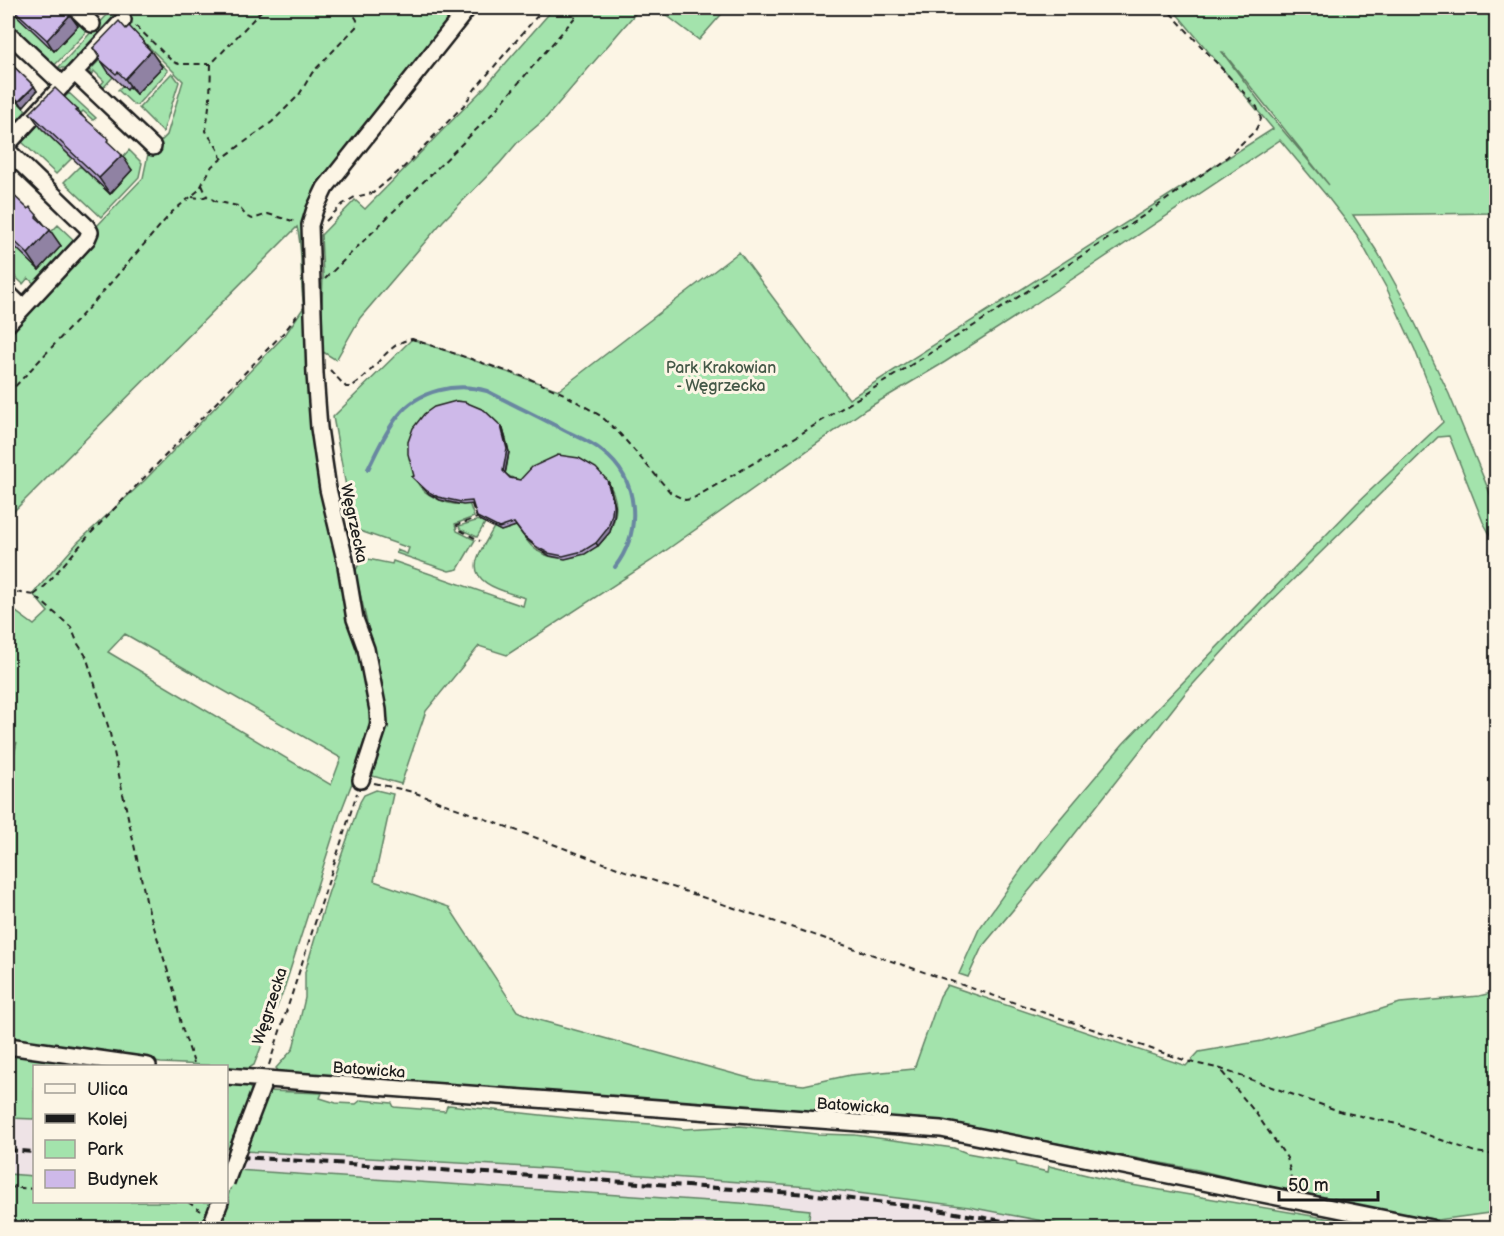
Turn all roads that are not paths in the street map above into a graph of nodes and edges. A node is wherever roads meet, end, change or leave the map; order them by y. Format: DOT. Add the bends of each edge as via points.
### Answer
graph roads {
  1 [pos="75,8"];
  2 [pos="468,8"];
  3 [pos="129,22"];
  4 [pos="92,24"];
  5 [pos="8,33"];
  6 [pos="75,73"];
  7 [pos="63,85"];
  8 [pos="8,144"];
  9 [pos="153,147"];
  10 [pos="8,151"];
  11 [pos="8,293"];
  12 [pos="22,308"];
  13 [pos="8,324"];
  14 [pos="361,780"];
  15 [pos="8,1047"];
  16 [pos="141,1065"];
  17 [pos="228,1076"];
  18 [pos="265,1079"];
  19 [pos="228,1177"];
  20 [pos="220,1203"];
  21 [pos="210,1228"];
  22 [pos="1431,1228"];
  1 -- 4 [label="street"];
  2 -- 14 [label="street, Węgrzecka" via="325,188 310,228 319,428 355,619 366,649 378,710 379,725"];
  3 -- 6 [label="street"];
  5 -- 7 [label="street"];
  6 -- 7 [label="street"];
  6 -- 9 [label="street"];
  7 -- 8 [label="street"];
  10 -- 12 [label="street" via="90,232"];
  11 -- 12 [label="street"];
  12 -- 13 [label="street"];
  15 -- 16 [label="street"];
  17 -- 18 [label="street, Batowicka"];
  18 -- 19 [label="street, bridge"];
  18 -- 22 [label="street, Batowicka" via="941,1129"];
  20 -- 21 [label="street"];
}
